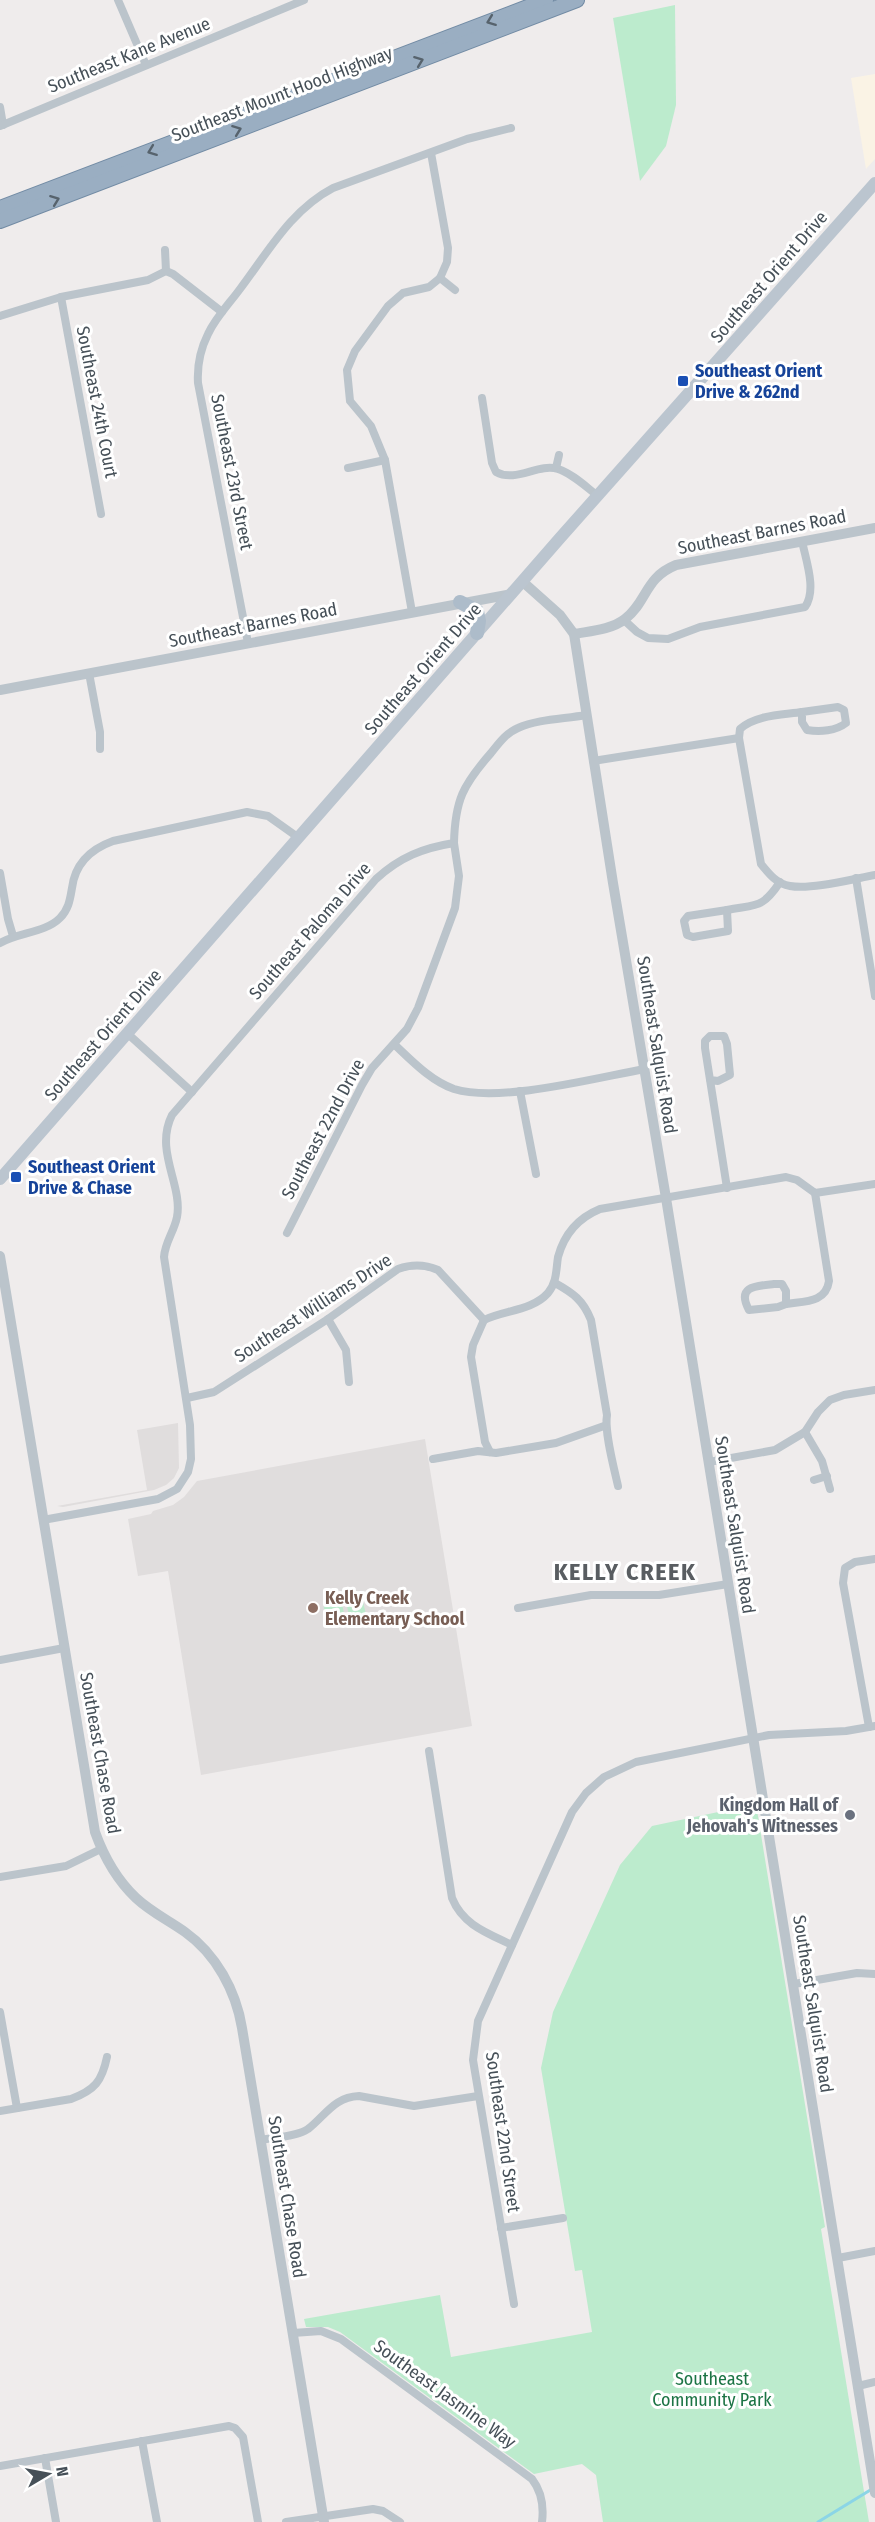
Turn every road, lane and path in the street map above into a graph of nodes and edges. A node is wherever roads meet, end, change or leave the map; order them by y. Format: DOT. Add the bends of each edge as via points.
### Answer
graph roads {
  1 [pos="118,0"];
  2 [pos="304,0"];
  3 [pos="546,0"];
  4 [pos="577,0"];
  5 [pos="146,65"];
  6 [pos="0,107"];
  7 [pos="2,126"];
  8 [pos="511,129"];
  9 [pos="431,153"];
  10 [pos="875,183"];
  11 [pos="0,208"];
  12 [pos="0,221"];
  13 [pos="165,250"];
  14 [pos="166,271"];
  15 [pos="440,278"];
  16 [pos="455,290"];
  17 [pos="61,297"];
  18 [pos="222,312"];
  19 [pos="0,316"];
  20 [pos="482,398"];
  21 [pos="559,455"];
  22 [pos="385,460"];
  23 [pos="348,468"];
  24 [pos="556,468"];
  25 [pos="598,496"];
  26 [pos="101,514"];
  27 [pos="875,528"];
  28 [pos="802,541"];
  29 [pos="523,582"];
  30 [pos="512,594"];
  31 [pos="460,602"];
  32 [pos="412,612"];
  33 [pos="624,620"];
  34 [pos="477,633"];
  35 [pos="574,634"];
  36 [pos="248,643"];
  37 [pos="89,673"];
  38 [pos="0,690"];
  39 [pos="802,712"];
  40 [pos="586,715"];
  41 [pos="739,738"];
  42 [pos="100,748"];
  43 [pos="593,761"];
  44 [pos="299,838"];
  45 [pos="454,843"];
  46 [pos="0,873"];
  47 [pos="875,875"];
  48 [pos="855,878"];
  49 [pos="780,882"];
  50 [pos="727,910"];
  51 [pos="13,936"];
  52 [pos="0,943"];
  53 [pos="875,996"];
  54 [pos="128,1034"];
  55 [pos="395,1045"];
  56 [pos="645,1069"];
  57 [pos="710,1080"];
  58 [pos="520,1091"];
  59 [pos="192,1092"];
  60 [pos="536,1174"];
  61 [pos="0,1179"];
  62 [pos="875,1184"];
  63 [pos="727,1188"];
  64 [pos="815,1193"];
  65 [pos="666,1198"];
  66 [pos="287,1233"];
  67 [pos="0,1256"];
  68 [pos="555,1283"];
  69 [pos="786,1304"];
  70 [pos="328,1319"];
  71 [pos="484,1320"];
  72 [pos="349,1382"];
  73 [pos="875,1390"];
  74 [pos="187,1398"];
  75 [pos="604,1426"];
  76 [pos="805,1432"];
  77 [pos="490,1452"];
  78 [pos="433,1459"];
  79 [pos="709,1462"];
  80 [pos="828,1476"];
  81 [pos="814,1480"];
  82 [pos="618,1486"];
  83 [pos="830,1489"];
  84 [pos="43,1520"];
  85 [pos="875,1559"];
  86 [pos="728,1584"];
  87 [pos="518,1608"];
  88 [pos="64,1648"];
  89 [pos="0,1659"];
  90 [pos="872,1727"];
  91 [pos="753,1738"];
  92 [pos="429,1751"];
  93 [pos="101,1849"];
  94 [pos="0,1877"];
  95 [pos="512,1945"];
  96 [pos="875,1974"];
  97 [pos="794,1984"];
  98 [pos="0,2012"];
  99 [pos="107,2056"];
  100 [pos="478,2096"];
  101 [pos="17,2108"];
  102 [pos="0,2110"];
  103 [pos="261,2140"];
  104 [pos="563,2218"];
  105 [pos="501,2228"];
  106 [pos="875,2251"];
  107 [pos="838,2258"];
  108 [pos="514,2304"];
  109 [pos="293,2333"];
  110 [pos="875,2382"];
  111 [pos="858,2386"];
  112 [pos="142,2441"];
  113 [pos="45,2458"];
  114 [pos="0,2466"];
  115 [pos="875,2493"];
  116 [pos="324,2519"];
  117 [pos="56,2522"];
  118 [pos="157,2522"];
  119 [pos="258,2522"];
  120 [pos="286,2522"];
  121 [pos="400,2522"];
  122 [pos="542,2522"];
  1 -- 5 [label="street"];
  2 -- 5 [label="street, Southeast Kane Avenue"];
  3 -- 11 [label="highway, Southeast Mount Hood Highway, one-way"];
  12 -- 4 [label="highway, Southeast Mount Hood Highway, one-way"];
  5 -- 7 [label="street, Southeast Kane Avenue"];
  6 -- 7 [label="street"];
  8 -- 9 [label="street, Southeast 23rd Street" via="467,139"];
  9 -- 15 [label="street" via="448,248"];
  9 -- 18 [label="street, Southeast 23rd Street" via="314,198 287,225"];
  10 -- 25 [label="main road, Southeast Orient Drive"];
  13 -- 14 [label="street"];
  14 -- 17 [label="street" via="148,280"];
  14 -- 18 [label="street"];
  15 -- 16 [label="street"];
  15 -- 22 [label="street" via="429,287 403,293 388,306 346,370 350,401 371,426"];
  17 -- 19 [label="street"];
  17 -- 26 [label="street, Southeast 24th Court"];
  18 -- 36 [label="street, Southeast 23rd Street" via="203,346 198,384"];
  20 -- 24 [label="street" via="496,472 510,476"];
  21 -- 24 [label="street"];
  22 -- 23 [label="street"];
  22 -- 32 [label="street"];
  24 -- 25 [label="street"];
  25 -- 29 [label="main road, Southeast Orient Drive"];
  27 -- 28 [label="street, Southeast Barnes Road"];
  28 -- 33 [label="street, Southeast Barnes Road" via="668,568 655,578"];
  28 -- 33 [label="street" via="811,590 805,608 700,627 668,639 648,638"];
  29 -- 30 [label="main road, Southeast Orient Drive"];
  29 -- 35 [label="street" via="560,615"];
  30 -- 31 [label="street, Southeast Barnes Road"];
  30 -- 34 [label="main road, Southeast Orient Drive"];
  31 -- 32 [label="street, Southeast Barnes Road"];
  31 -- 34 [label="main road" via="477,611"];
  32 -- 36 [label="street, Southeast Barnes Road"];
  33 -- 35 [label="street"];
  34 -- 44 [label="main road, Southeast Orient Drive"];
  35 -- 40 [label="street, Southeast Salquist Road"];
  36 -- 37 [label="street, Southeast Barnes Road"];
  37 -- 38 [label="street, Southeast Barnes Road"];
  37 -- 42 [label="street"];
  39 -- 39 [label="street" via="838,706 844,710 846,723 839,728 807,730"];
  39 -- 41 [label="street" via="747,722 740,729"];
  40 -- 43 [label="street, Southeast Salquist Road"];
  40 -- 45 [label="street" via="527,725 507,734 470,777 459,800"];
  41 -- 43 [label="street"];
  41 -- 49 [label="street" via="761,864"];
  43 -- 56 [label="street, Southeast Salquist Road"];
  44 -- 51 [label="street" via="268,816 247,812 113,841 94,850 80,866 62,915 45,928"];
  44 -- 54 [label="main road, Southeast Orient Drive"];
  45 -- 55 [label="street, Southeast 22nd Drive" via="459,876 454,908 418,1008"];
  45 -- 59 [label="street, Southeast Paloma Drive" via="412,853 376,879"];
  46 -- 51 [label="street"];
  47 -- 48 [label="street"];
  48 -- 49 [label="street" via="802,886"];
  48 -- 53 [label="street"];
  49 -- 50 [label="street" via="762,903"];
  50 -- 50 [label="street" via="688,916 684,921 687,935 728,931"];
  51 -- 52 [label="street"];
  54 -- 59 [label="street"];
  54 -- 61 [label="main road, Southeast Orient Drive"];
  55 -- 58 [label="street" via="426,1073 452,1088 482,1095"];
  55 -- 66 [label="street, Southeast 22nd Drive" via="362,1085"];
  56 -- 58 [label="street"];
  56 -- 65 [label="street, Southeast Salquist Road"];
  57 -- 57 [label="street" via="730,1075 724,1036 710,1036 705,1041"];
  57 -- 63 [label="street"];
  58 -- 60 [label="street"];
  59 -- 74 [label="street, Southeast Paloma Drive" via="172,1115 165,1135 177,1217 165,1244 164,1257"];
  62 -- 64 [label="street"];
  63 -- 64 [label="street" via="786,1177"];
  63 -- 65 [label="street"];
  64 -- 69 [label="street" via="828,1290 823,1297"];
  65 -- 68 [label="street" via="608,1207 578,1222 562,1244"];
  65 -- 79 [label="street, Southeast Salquist Road"];
  67 -- 84 [label="street, Southeast Chase Road"];
  68 -- 71 [label="street" via="538,1302"];
  68 -- 75 [label="street" via="575,1294 591,1320 607,1415"];
  69 -- 69 [label="street" via="749,1310 744,1294 751,1287 782,1284"];
  70 -- 71 [label="street, Southeast Williams Drive" via="398,1269 417,1265 438,1270"];
  70 -- 72 [label="street" via="346,1350"];
  70 -- 74 [label="street, Southeast Williams Drive" via="214,1392"];
  71 -- 77 [label="street" via="471,1357"];
  73 -- 76 [label="street" via="830,1400"];
  74 -- 84 [label="street" via="191,1459 189,1472 177,1489 158,1499"];
  75 -- 77 [label="street" via="556,1443"];
  75 -- 82 [label="street" via="609,1434"];
  76 -- 79 [label="street" via="775,1450"];
  76 -- 80 [label="street"];
  77 -- 78 [label="street"];
  79 -- 86 [label="street, Southeast Salquist Road"];
  80 -- 81 [label="street"];
  80 -- 83 [label="street"];
  84 -- 88 [label="street, Southeast Chase Road"];
  85 -- 90 [label="street" via="845,1568 843,1583"];
  86 -- 87 [label="street" via="658,1595 591,1595"];
  86 -- 91 [label="street, Southeast Salquist Road"];
  88 -- 89 [label="street"];
  88 -- 93 [label="street, Southeast Chase Road" via="91,1815"];
  90 -- 91 [label="street, Southeast 22nd Street"];
  91 -- 95 [label="street, Southeast 22nd Street" via="636,1762 614,1770 595,1784 566,1822"];
  91 -- 97 [label="street, Southeast Salquist Road"];
  92 -- 95 [label="street" via="456,1908 471,1924"];
  93 -- 94 [label="street" via="66,1866"];
  93 -- 103 [label="street, Southeast Chase Road" via="127,1889 195,1940 225,1978 240,2018"];
  95 -- 100 [label="street, Southeast 22nd Street" via="477,2028 473,2060"];
  96 -- 97 [label="street" via="857,1973"];
  97 -- 107 [label="street, Southeast Salquist Road"];
  98 -- 101 [label="street"];
  99 -- 101 [label="street" via="103,2075 81,2096"];
  100 -- 103 [label="street" via="414,2106 350,2096 329,2108 308,2129"];
  100 -- 105 [label="street, Southeast 22nd Street"];
  101 -- 102 [label="street"];
  103 -- 109 [label="street, Southeast Chase Road"];
  104 -- 105 [label="street"];
  105 -- 108 [label="street, Southeast 22nd Street"];
  106 -- 107 [label="street"];
  107 -- 111 [label="street, Southeast Salquist Road"];
  109 -- 116 [label="street, Southeast Chase Road"];
  109 -- 122 [label="street, Southeast Jasmine Way" via="321,2331 335,2336 532,2478 543,2500"];
  110 -- 111 [label="street"];
  111 -- 115 [label="street, Southeast Salquist Road"];
  112 -- 113 [label="street"];
  112 -- 118 [label="street"];
  112 -- 119 [label="street" via="236,2428 243,2438"];
  113 -- 114 [label="street"];
  113 -- 117 [label="street"];
  116 -- 120 [label="street"];
  116 -- 121 [label="street" via="373,2509"];
}
